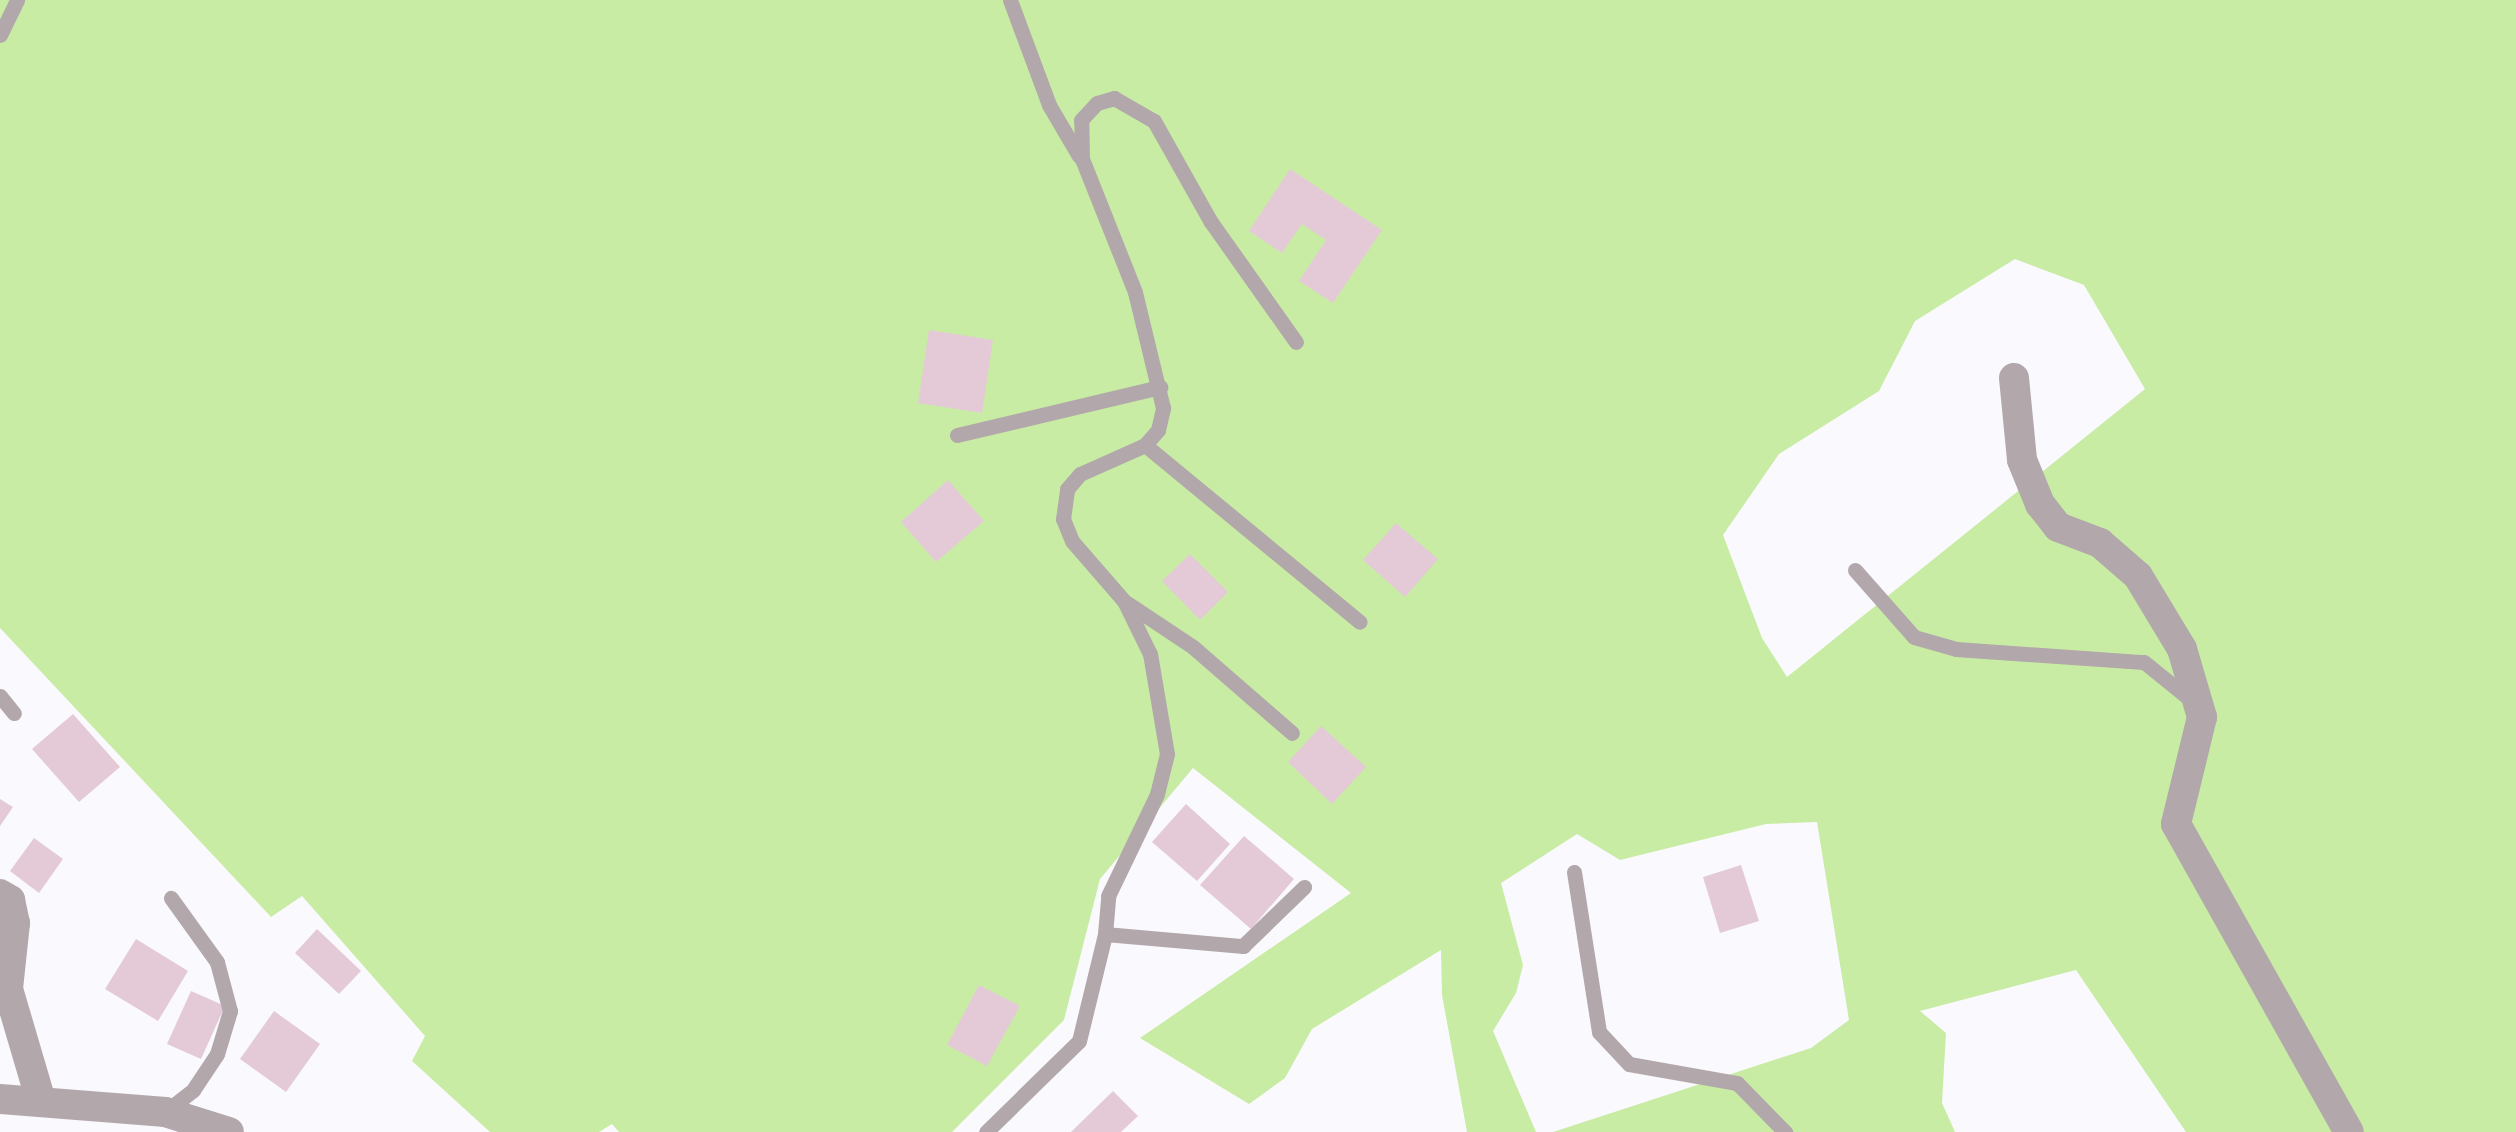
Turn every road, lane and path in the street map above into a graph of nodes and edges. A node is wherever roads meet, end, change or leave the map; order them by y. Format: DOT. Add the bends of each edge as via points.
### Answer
graph roads {
  1 [pos="17,0"];
  2 [pos="1010,0"];
  3 [pos="0,35"];
  4 [pos="1082,159"];
  5 [pos="1296,342"];
  6 [pos="2014,378"];
  7 [pos="1160,387"];
  8 [pos="957,435"];
  9 [pos="1145,445"];
  10 [pos="1855,570"];
  11 [pos="1124,601"];
  12 [pos="1360,622"];
  13 [pos="0,696"];
  14 [pos="14,713"];
  15 [pos="2202,718"];
  16 [pos="1292,733"];
  17 [pos="1574,872"];
  18 [pos="1304,888"];
  19 [pos="0,894"];
  20 [pos="171,898"];
  21 [pos="1106,934"];
  22 [pos="0,1099"];
  23 [pos="41,1101"];
  24 [pos="165,1112"];
  25 [pos="229,1132"];
  26 [pos="986,1132"];
  27 [pos="1785,1132"];
  28 [pos="2349,1132"];
  1 -- 3 [label="lane"];
  2 -- 4 [label="lane" via="1049,105"];
  4 -- 5 [label="lane" via="1080,120 1097,103 1114,98 1154,121 1211,222"];
  4 -- 7 [label="lane" via="1135,292"];
  6 -- 15 [label="street" via="2022,460 2040,504 2058,527 2100,543 2138,576 2182,648"];
  7 -- 8 [label="lane"];
  7 -- 9 [label="lane" via="1158,430"];
  9 -- 11 [label="lane" via="1080,474 1066,488 1063,518 1072,541"];
  9 -- 12 [label="lane"];
  10 -- 15 [label="lane" via="1914,637 1956,649 2144,662 2176,682"];
  11 -- 16 [label="lane" via="1192,647"];
  11 -- 21 [label="lane" via="1150,654 1167,754 1158,794 1108,896"];
  13 -- 14 [label="lane"];
  15 -- 28 [label="street" via="2176,824"];
  17 -- 27 [label="lane" via="1598,1032 1629,1064 1737,1083"];
  18 -- 21 [label="lane" via="1243,946"];
  19 -- 23 [label="street" via="10,900 15,923 8,989"];
  20 -- 24 [label="lane" via="216,962 230,1011 217,1054 193,1090"];
  21 -- 26 [label="lane" via="1079,1041"];
  22 -- 23 [label="street"];
  23 -- 24 [label="street"];
  24 -- 25 [label="street"];
}
